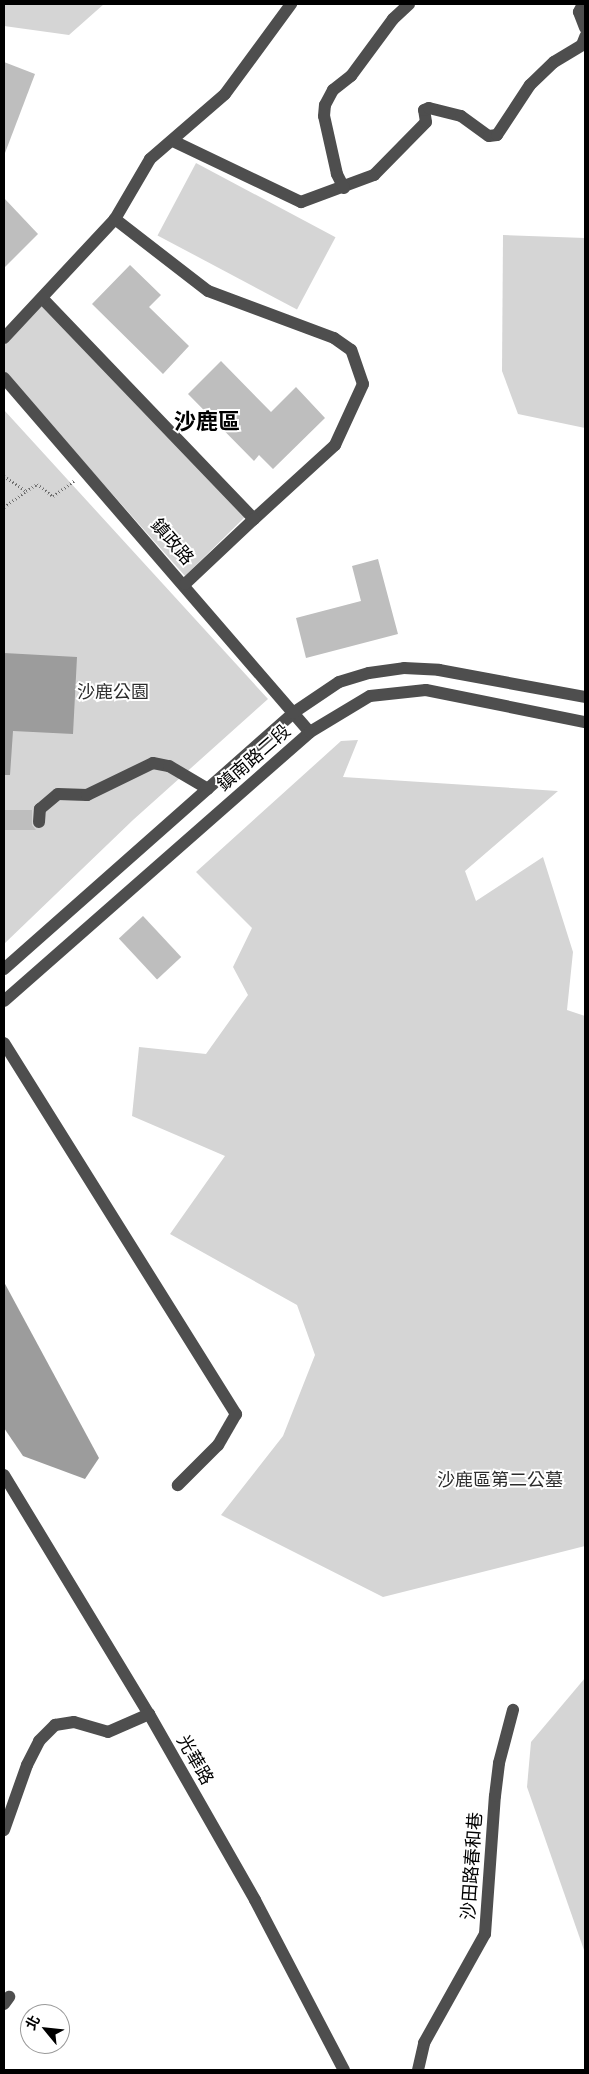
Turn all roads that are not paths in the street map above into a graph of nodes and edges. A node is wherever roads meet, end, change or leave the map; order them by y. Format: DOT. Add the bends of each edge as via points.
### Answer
graph roads {
  1 [pos="291,4"];
  2 [pos="409,4"];
  3 [pos="583,4"];
  4 [pos="585,28"];
  5 [pos="585,37"];
  6 [pos="173,141"];
  7 [pos="344,188"];
  8 [pos="115,219"];
  9 [pos="42,298"];
  10 [pos="4,338"];
  11 [pos="4,378"];
  12 [pos="254,519"];
  13 [pos="185,584"];
  14 [pos="585,697"];
  15 [pos="293,713"];
  16 [pos="585,722"];
  17 [pos="310,732"];
  18 [pos="208,788"];
  19 [pos="39,822"];
  20 [pos="4,969"];
  21 [pos="4,1001"];
  22 [pos="4,1043"];
  23 [pos="4,1475"];
  24 [pos="178,1485"];
  25 [pos="14,1493"];
  26 [pos="4,1501"];
  27 [pos="513,1710"];
  28 [pos="148,1714"];
  29 [pos="4,1830"];
  30 [pos="344,2070"];
  31 [pos="418,2070"];
  1 -- 6 [label="street" via="225,94"];
  2 -- 7 [label="street" via="393,19 351,76 333,90 325,105 324,116 337,174"];
  3 -- 4 [label="street" via="579,12"];
  5 -- 7 [label="street" via="582,45 554,62 530,85 497,135 489,136 461,116 429,108 424,110 426,122 374,175"];
  6 -- 7 [label="street" via="301,202"];
  6 -- 8 [label="street" via="150,159"];
  8 -- 9 [label="street"];
  8 -- 12 [label="street" via="208,291 334,338 351,350 363,384 335,445"];
  9 -- 10 [label="street"];
  9 -- 12 [label="street"];
  11 -- 13 [label="street, 鎮政路"];
  12 -- 13 [label="street"];
  13 -- 15 [label="street, 鎮政路"];
  14 -- 15 [label="street, 鎮南路二段" via="439,670 404,668 339,682"];
  15 -- 17 [label="street, 鎮政路"];
  15 -- 18 [label="street, 鎮南路二段"];
  16 -- 17 [label="street, 鎮南路二段" via="426,690 370,696"];
  17 -- 21 [label="street, 鎮南路二段"];
  18 -- 19 [label="street" via="169,766 153,763 87,794 58,794 40,809"];
  18 -- 20 [label="street, 鎮南路二段"];
  22 -- 24 [label="street" via="236,1414 218,1445"];
  23 -- 25 [label="street, 光華路"];
  25 -- 26 [label="street"];
  25 -- 28 [label="street, 光華路"];
  27 -- 31 [label="street, 沙田路春和巷" via="494,1796 485,1934 424,2043"];
  28 -- 29 [label="street" via="108,1732 74,1722 55,1725 40,1741 27,1765"];
  28 -- 30 [label="street, 光華路" via="256,1900"];
}
